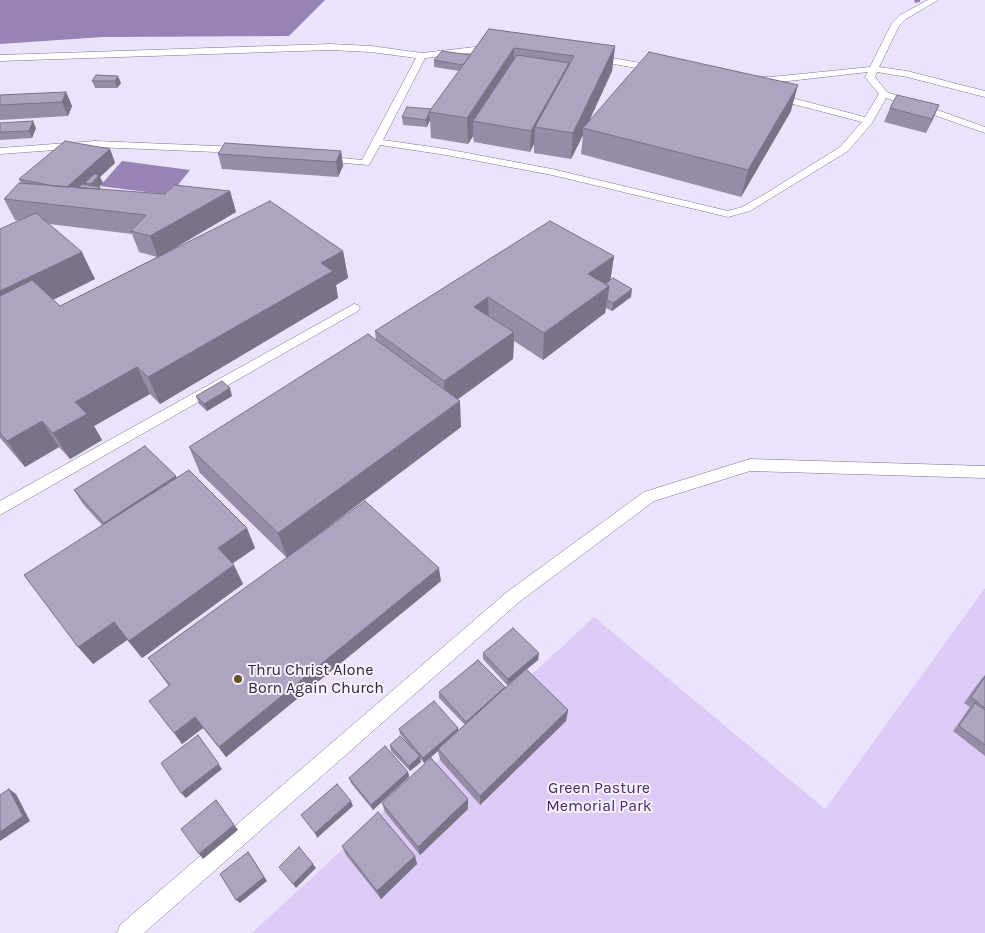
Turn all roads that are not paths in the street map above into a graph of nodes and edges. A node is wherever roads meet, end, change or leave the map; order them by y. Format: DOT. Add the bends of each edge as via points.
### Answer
graph roads {
  1 [pos="934,0"];
  2 [pos="506,48"];
  3 [pos="590,52"];
  4 [pos="422,56"];
  5 [pos="0,58"];
  6 [pos="669,67"];
  7 [pos="874,69"];
  8 [pos="744,77"];
  9 [pos="766,94"];
  10 [pos="884,94"];
  11 [pos="985,94"];
  12 [pos="868,121"];
  13 [pos="985,130"];
  14 [pos="378,142"];
  15 [pos="254,151"];
  16 [pos="0,152"];
  17 [pos="309,157"];
  18 [pos="354,308"];
  19 [pos="985,472"];
  20 [pos="0,509"];
  21 [pos="128,933"];
  1 -- 7 [label="lane" via="902,17 895,25"];
  2 -- 4 [label="lane"];
  3 -- 6 [label="lane"];
  4 -- 5 [label="lane" via="330,47"];
  4 -- 14 [label="lane"];
  7 -- 8 [label="lane" via="771,80"];
  7 -- 10 [label="lane" via="870,77"];
  7 -- 11 [label="lane"];
  9 -- 12 [label="lane"];
  10 -- 12 [label="lane"];
  10 -- 13 [label="lane"];
  12 -- 14 [label="lane" via="844,149 746,209 728,214 552,172"];
  14 -- 17 [label="lane" via="365,164"];
  15 -- 16 [label="lane" via="96,144"];
  18 -- 20 [label="lane"];
  19 -- 21 [label="lane" via="750,465 648,496 513,597"];
}
